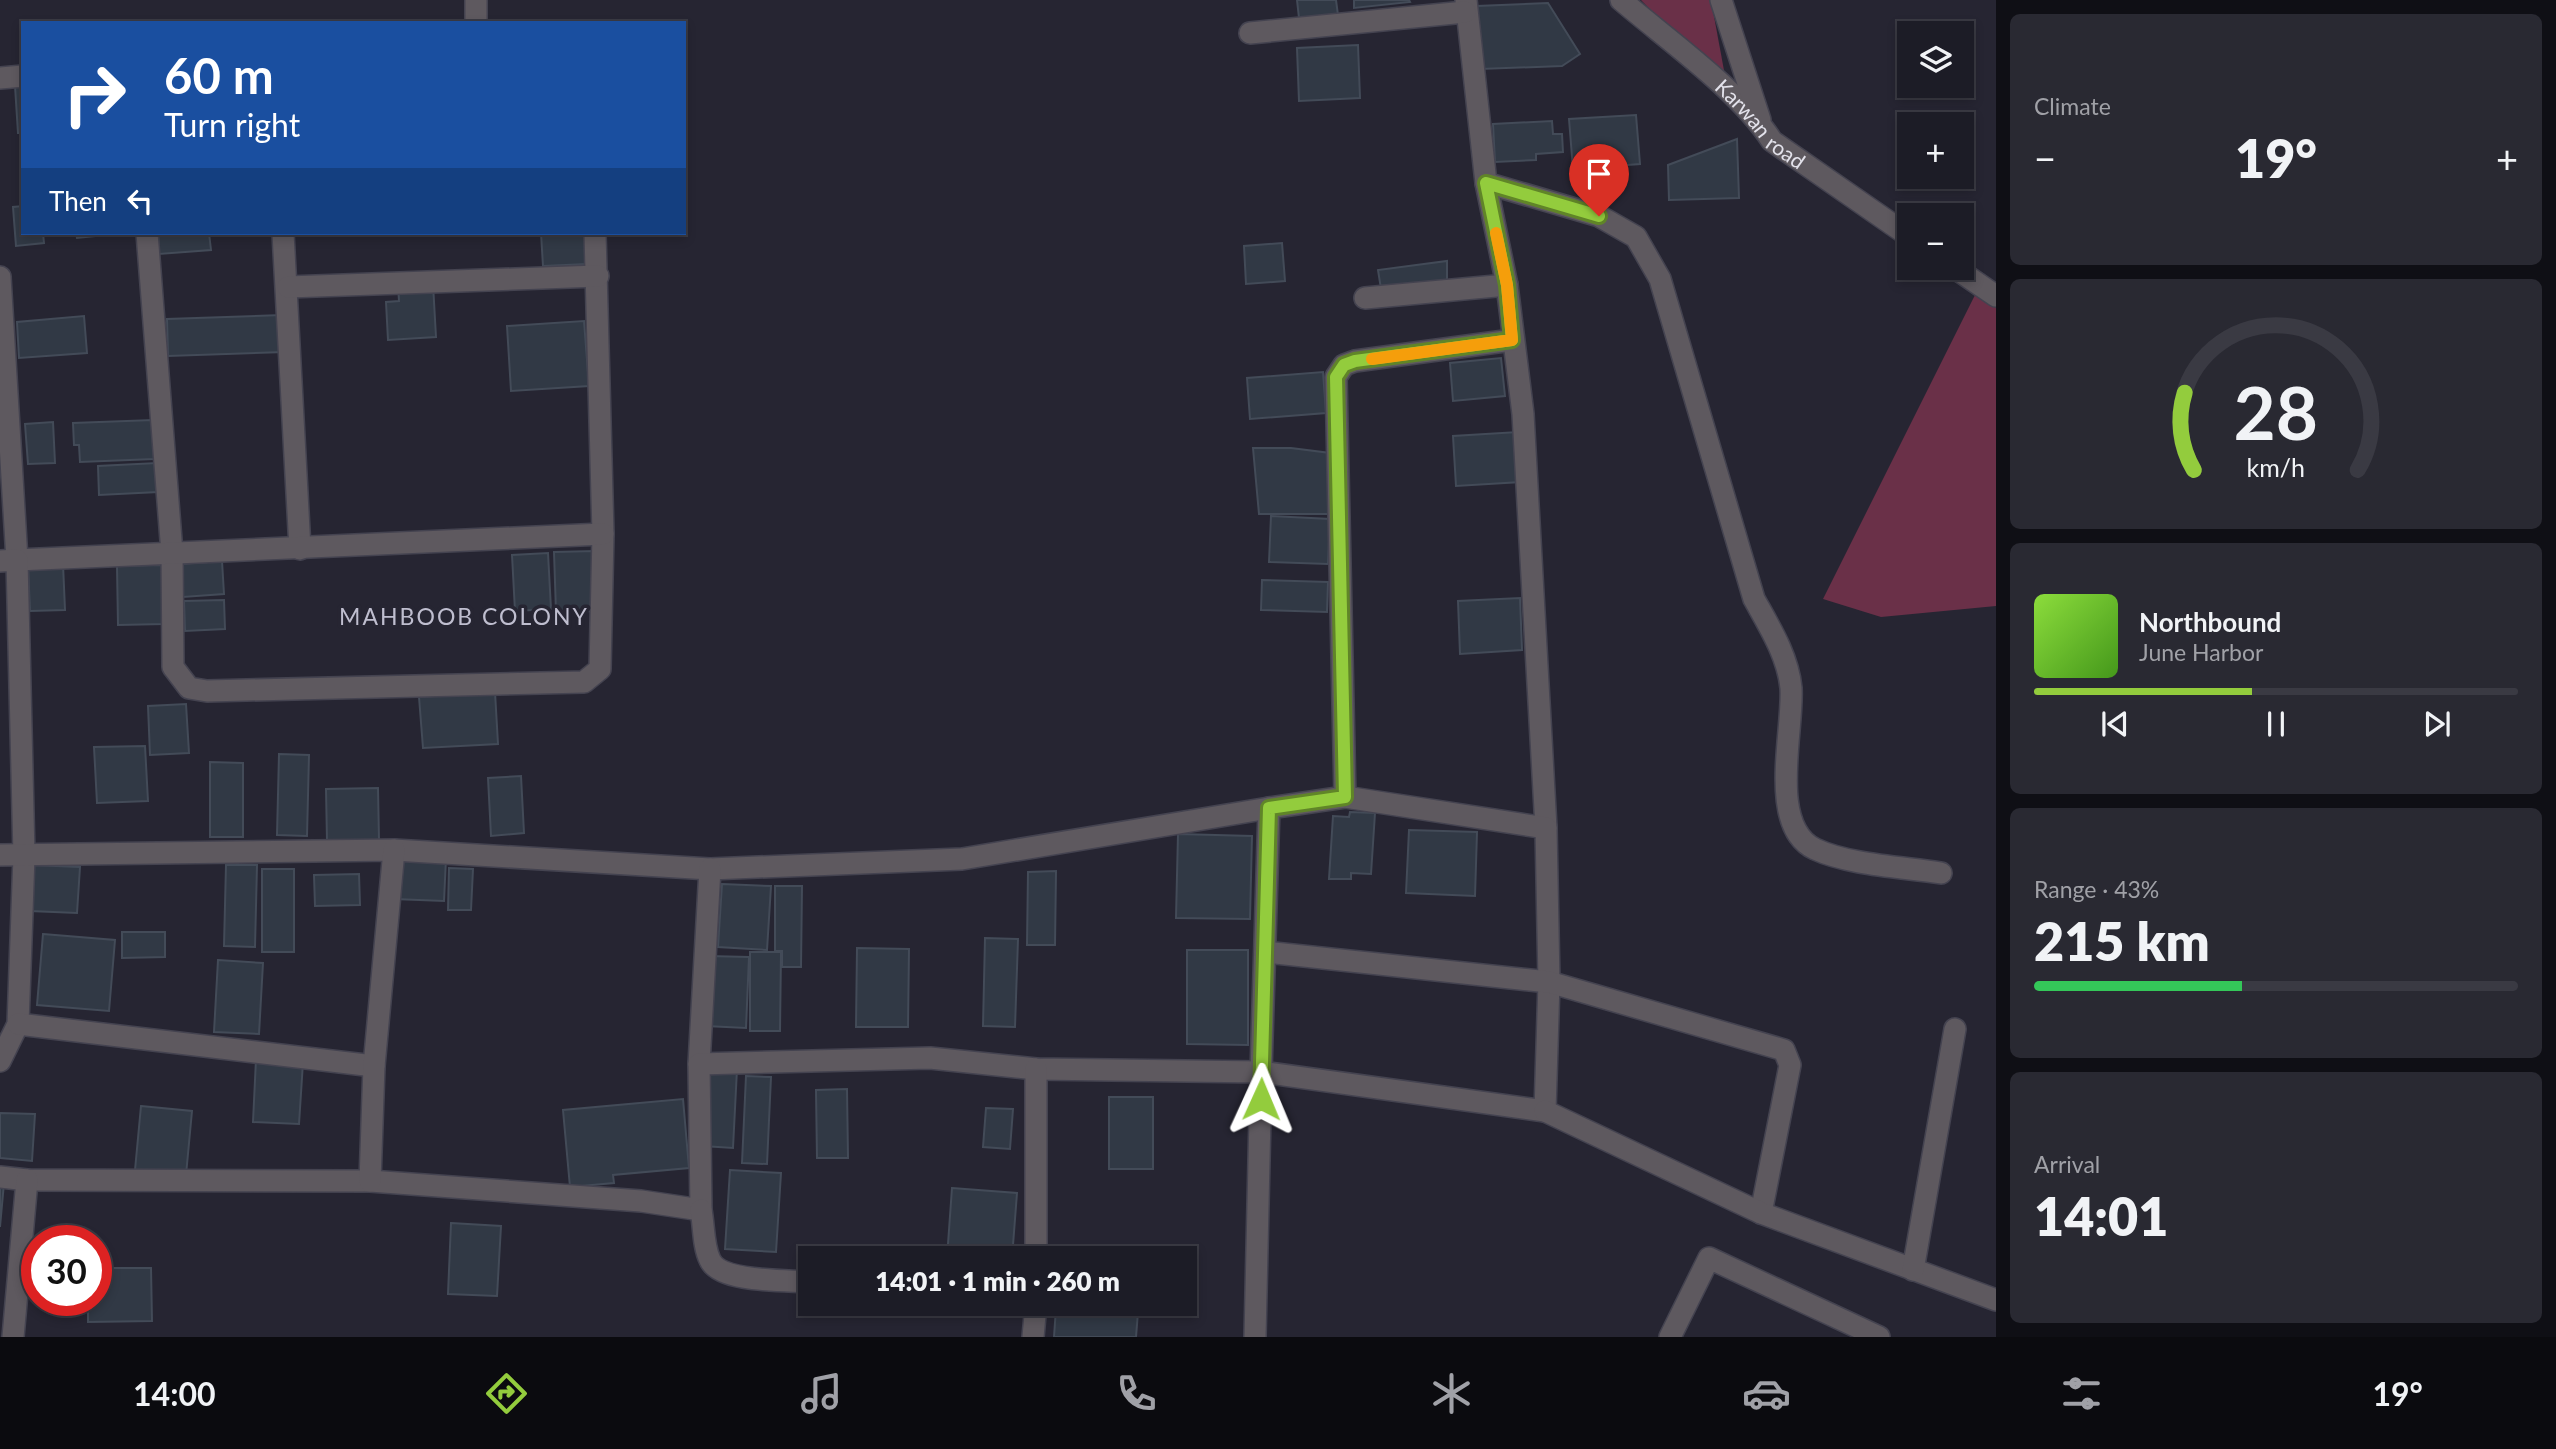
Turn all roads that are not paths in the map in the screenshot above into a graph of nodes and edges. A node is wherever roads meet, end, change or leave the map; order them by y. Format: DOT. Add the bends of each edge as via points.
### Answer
graph roads {
  1 [pos="476,0"];
  2 [pos="1621,0"];
  3 [pos="1721,0"];
  4 [pos="1465,6"];
  5 [pos="476,21"];
  6 [pos="1250,33"];
  7 [pos="21,76"];
  8 [pos="0,78"];
  9 [pos="1762,125"];
  10 [pos="1486,183"];
  11 [pos="1897,228"];
  12 [pos="147,235"];
  13 [pos="283,235"];
  14 [pos="595,235"];
  15 [pos="0,276"];
  16 [pos="598,276"];
  17 [pos="1973,280"];
  18 [pos="1507,285"];
  19 [pos="288,287"];
  20 [pos="1996,296"];
  21 [pos="1365,298"];
  22 [pos="1512,340"];
  23 [pos="603,534"];
  24 [pos="300,549"];
  25 [pos="172,553"];
  26 [pos="8,560"];
  27 [pos="1345,797"];
  28 [pos="1269,808"];
  29 [pos="1546,828"];
  30 [pos="394,849"];
  31 [pos="0,855"];
  32 [pos="23,856"];
  33 [pos="710,869"];
  34 [pos="1941,873"];
  35 [pos="1265,953"];
  36 [pos="1549,982"];
  37 [pos="18,1024"];
  38 [pos="1955,1029"];
  39 [pos="0,1061"];
  40 [pos="699,1064"];
  41 [pos="374,1066"];
  42 [pos="1036,1069"];
  43 [pos="1261,1072"];
  44 [pos="1545,1111"];
  45 [pos="0,1177"];
  46 [pos="27,1180"];
  47 [pos="370,1181"];
  48 [pos="701,1210"];
  49 [pos="1761,1213"];
  50 [pos="1036,1246"];
  51 [pos="1913,1270"];
  52 [pos="798,1281"];
  53 [pos="1996,1300"];
  54 [pos="1035,1316"];
  55 [pos="13,1337"];
  56 [pos="1033,1337"];
  57 [pos="1255,1337"];
  58 [pos="1670,1337"];
  59 [pos="1879,1337"];
  1 -- 5 [label="street"];
  2 -- 9 [label="street, Karwan road"];
  3 -- 9 [label="street"];
  4 -- 6 [label="street"];
  4 -- 10 [label="street"];
  7 -- 8 [label="street"];
  9 -- 11 [label="street, Karwan road" via="1772,141"];
  10 -- 18 [label="street"];
  10 -- 34 [label="street" via="1599,216 1636,237 1660,278 1754,599 1778,642 1791,686 1787,782 1789,816 1799,838 1837,856"];
  12 -- 25 [label="street"];
  13 -- 19 [label="street"];
  14 -- 16 [label="street"];
  15 -- 26 [label="street"];
  16 -- 19 [label="street"];
  16 -- 23 [label="street"];
  17 -- 20 [label="street"];
  18 -- 21 [label="street"];
  18 -- 22 [label="street"];
  19 -- 24 [label="street"];
  22 -- 27 [label="street" via="1355,361 1344,365 1336,377"];
  22 -- 29 [label="street" via="1523,414"];
  23 -- 24 [label="street"];
  23 -- 25 [label="street" via="600,669 584,682 189,688 173,667"];
  24 -- 25 [label="street"];
  25 -- 26 [label="street"];
  26 -- 32 [label="street"];
  27 -- 28 [label="street"];
  27 -- 29 [label="street"];
  28 -- 33 [label="street" via="962,859"];
  28 -- 35 [label="street"];
  29 -- 36 [label="street"];
  30 -- 32 [label="street"];
  30 -- 33 [label="street"];
  30 -- 41 [label="street"];
  31 -- 32 [label="street"];
  32 -- 37 [label="street"];
  33 -- 40 [label="street"];
  35 -- 36 [label="street"];
  35 -- 43 [label="street"];
  36 -- 44 [label="street"];
  36 -- 49 [label="street" via="1784,1050 1790,1065"];
  37 -- 39 [label="street"];
  37 -- 41 [label="street"];
  38 -- 51 [label="street"];
  40 -- 42 [label="street" via="930,1058"];
  40 -- 48 [label="street"];
  41 -- 47 [label="street"];
  42 -- 43 [label="street"];
  42 -- 50 [label="street"];
  43 -- 44 [label="street"];
  43 -- 57 [label="street"];
  44 -- 49 [label="street"];
  45 -- 46 [label="street"];
  46 -- 47 [label="street"];
  46 -- 55 [label="street"];
  47 -- 48 [label="street" via="641,1201"];
  48 -- 52 [label="street" via="709,1259 716,1268 733,1276"];
  49 -- 51 [label="street"];
  51 -- 53 [label="street"];
  54 -- 56 [label="street"];
  58 -- 59 [label="street" via="1709,1258"];
}
